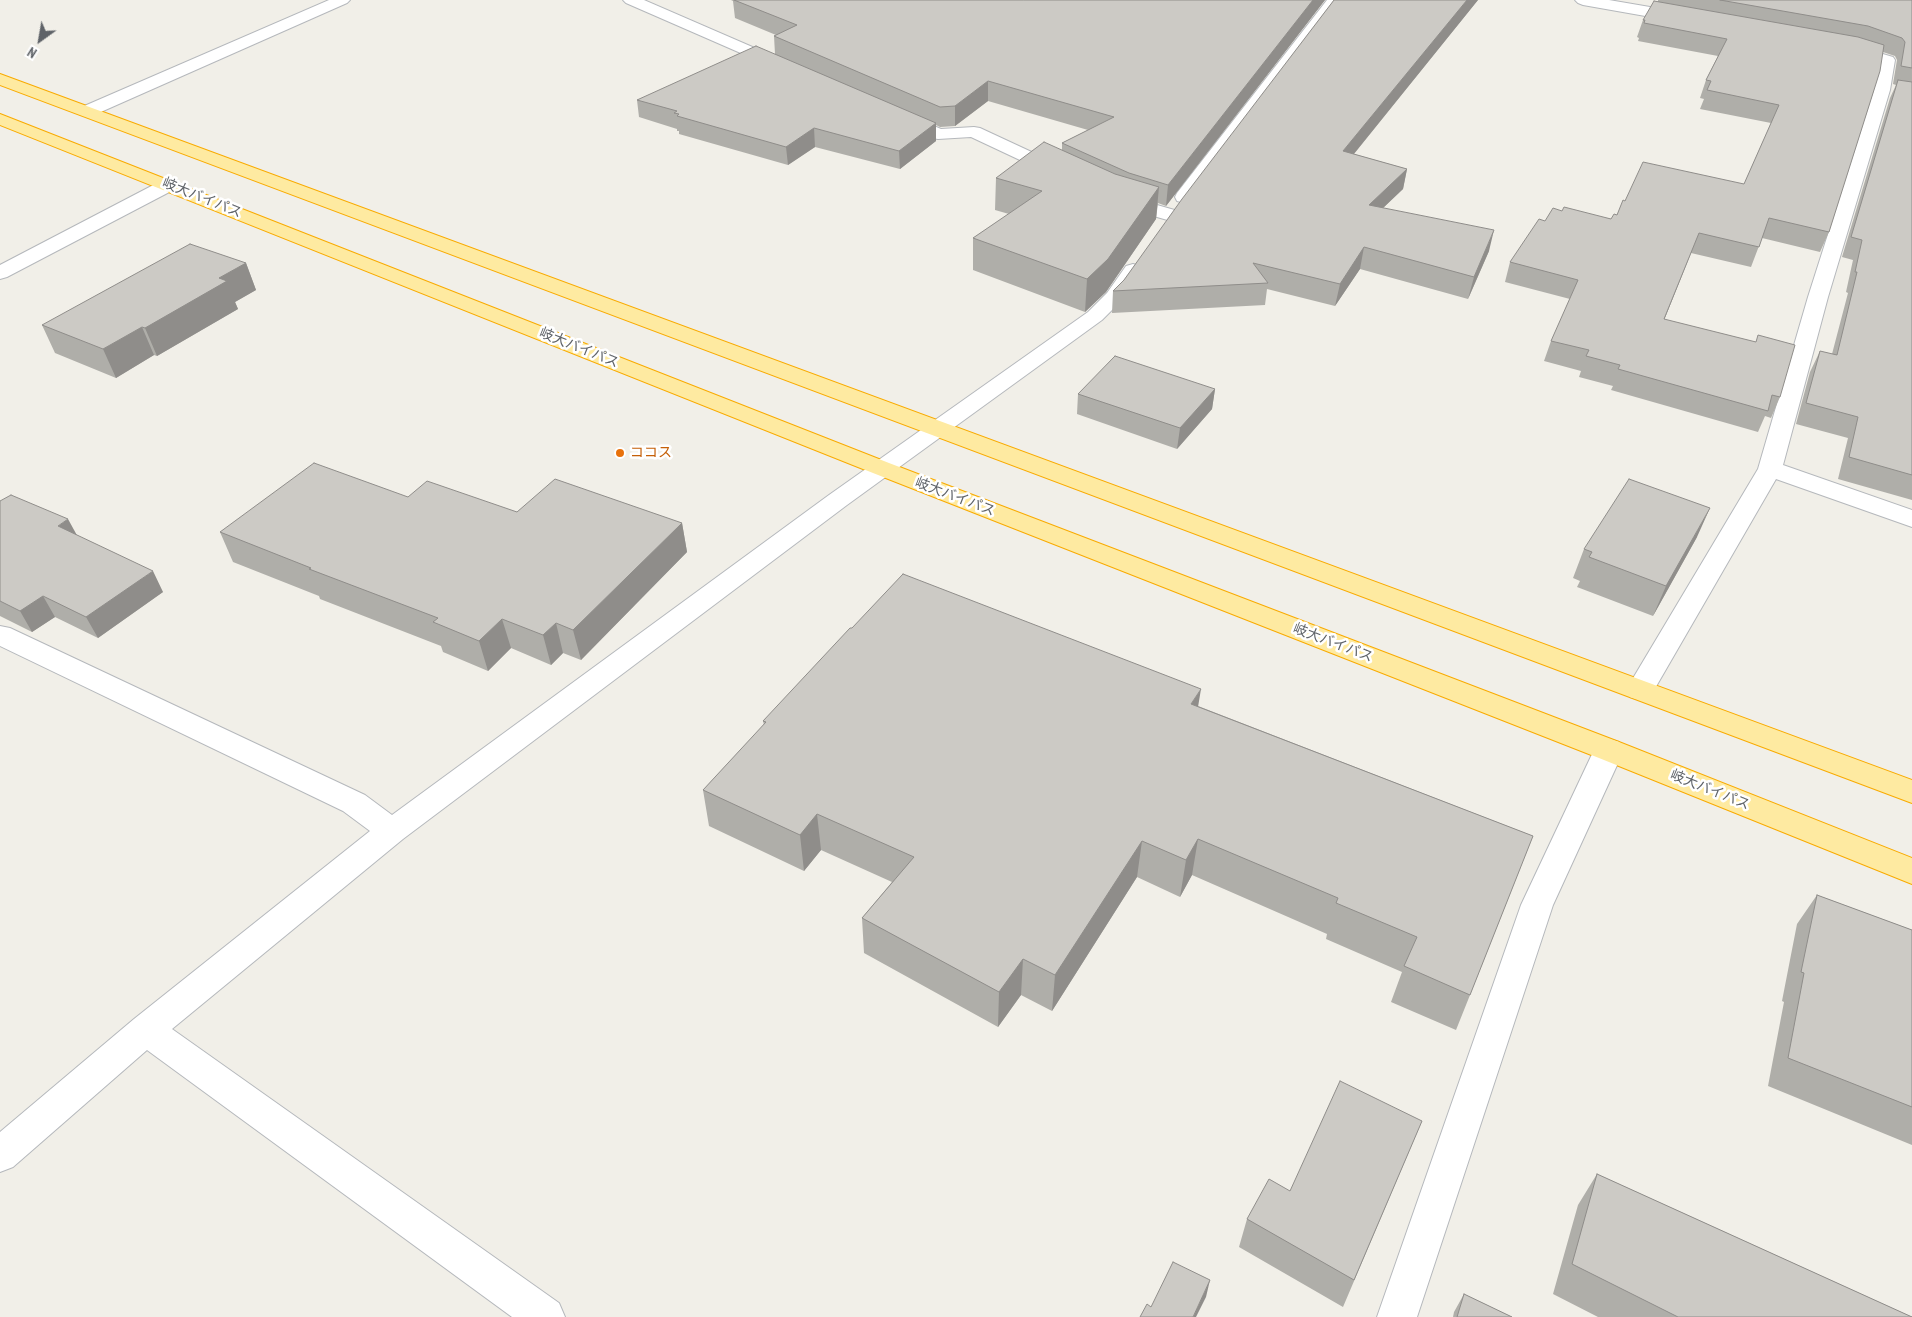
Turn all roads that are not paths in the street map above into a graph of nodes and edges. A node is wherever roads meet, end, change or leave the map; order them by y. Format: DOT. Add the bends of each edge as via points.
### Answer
graph roads {
  1 [pos="342,0"];
  2 [pos="631,0"];
  3 [pos="1335,0"];
  4 [pos="1583,0"];
  5 [pos="1625,3"];
  6 [pos="1700,20"];
  7 [pos="1826,44"];
  8 [pos="794,71"];
  9 [pos="0,79"];
  10 [pos="884,110"];
  11 [pos="88,111"];
  12 [pos="0,119"];
  13 [pos="1077,180"];
  14 [pos="170,184"];
  15 [pos="1111,196"];
  16 [pos="1145,252"];
  17 [pos="0,273"];
  18 [pos="937,429"];
  19 [pos="881,468"];
  20 [pos="1770,468"];
  21 [pos="1912,519"];
  22 [pos="0,635"];
  23 [pos="1640,690"];
  24 [pos="1609,750"];
  25 [pos="1912,792"];
  26 [pos="392,831"];
  27 [pos="1912,871"];
  28 [pos="146,1030"];
  29 [pos="0,1155"];
  30 [pos="538,1315"];
  31 [pos="1397,1317"];
  1 -- 11 [label="street"];
  2 -- 8 [label="street"];
  3 -- 15 [label="street" via="1166,222"];
  4 -- 5 [label="street"];
  5 -- 6 [label="street"];
  7 -- 20 [label="street" via="1887,60 1890,91 1818,297"];
  9 -- 11 [label="highway"];
  10 -- 13 [label="street" via="938,134 974,132"];
  11 -- 18 [label="highway"];
  12 -- 14 [label="highway, 岐大バイパス"];
  14 -- 17 [label="street"];
  14 -- 19 [label="highway, 岐大バイパス"];
  16 -- 18 [label="street" via="1114,297 1096,316"];
  18 -- 19 [label="street"];
  18 -- 23 [label="highway"];
  19 -- 24 [label="highway, 岐大バイパス"];
  19 -- 26 [label="street"];
  20 -- 21 [label="street"];
  20 -- 23 [label="street"];
  22 -- 26 [label="street" via="354,803"];
  23 -- 25 [label="highway"];
  24 -- 27 [label="highway, 岐大バイパス"];
  24 -- 31 [label="street" via="1538,905"];
  26 -- 28 [label="street"];
  28 -- 29 [label="street"];
  28 -- 30 [label="street"];
}
